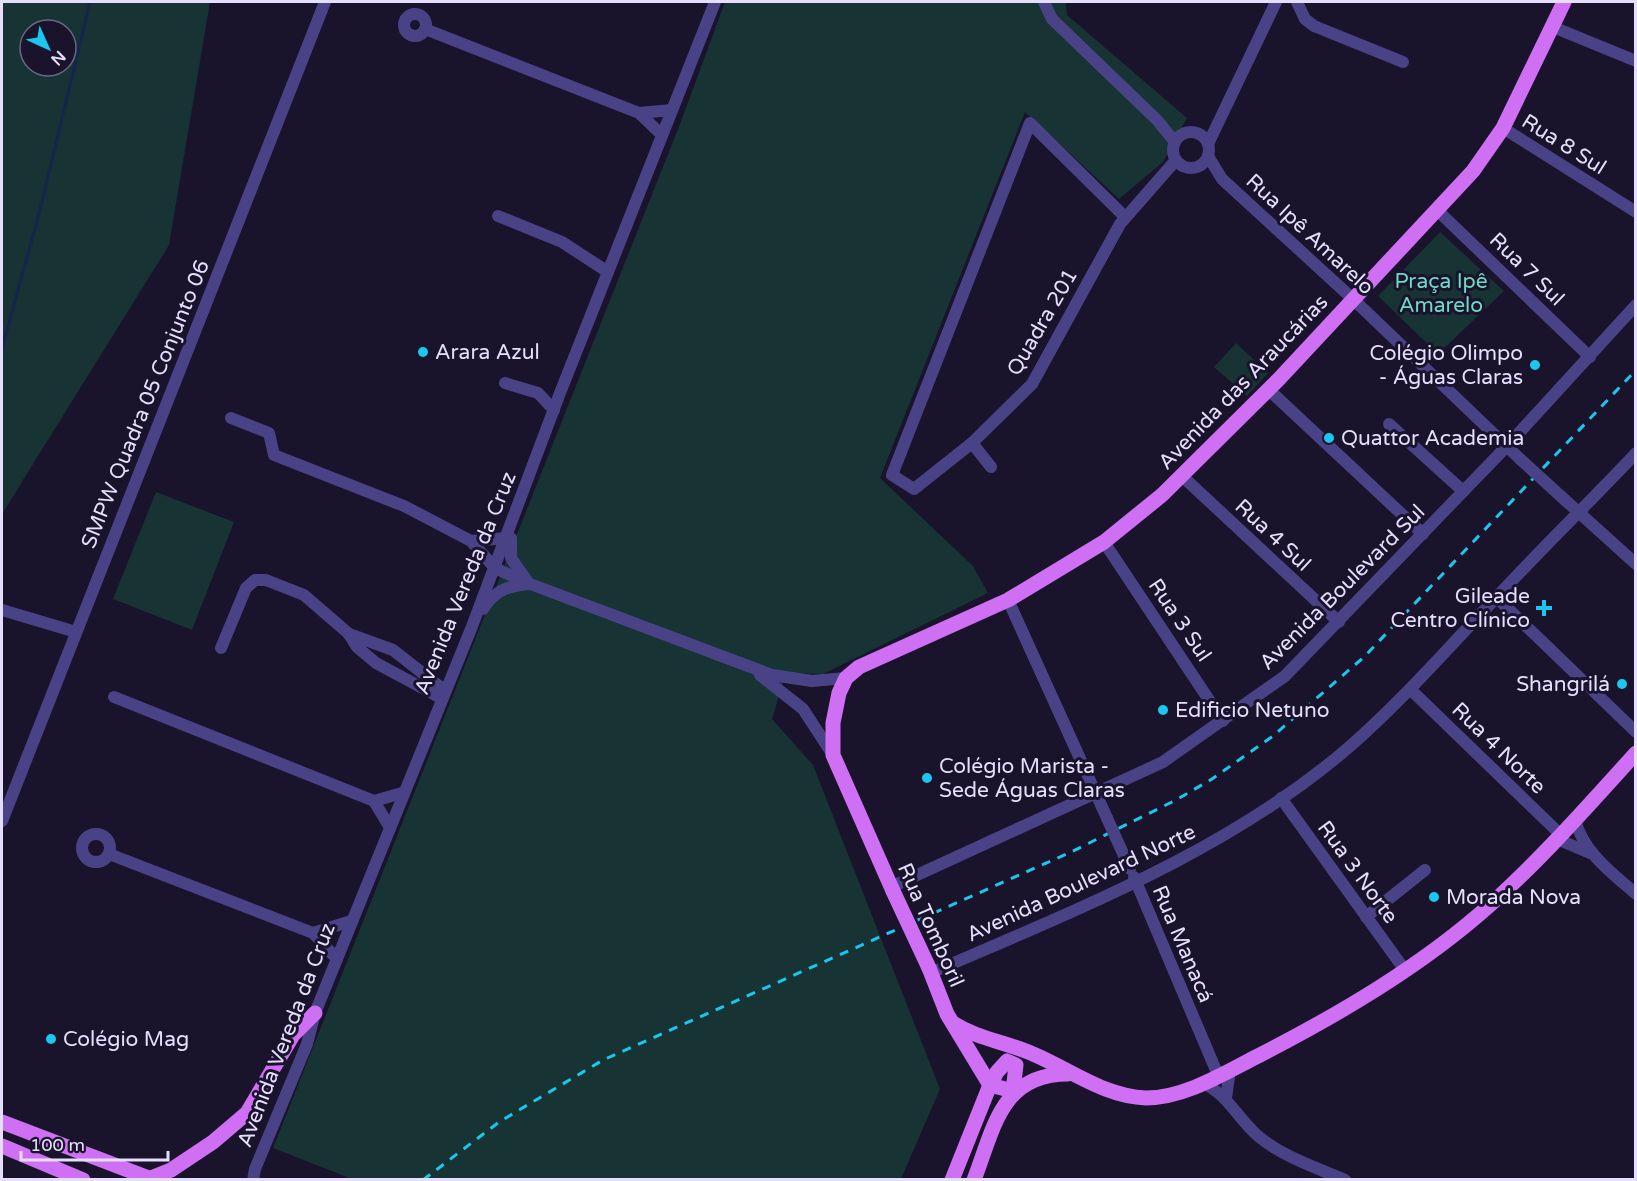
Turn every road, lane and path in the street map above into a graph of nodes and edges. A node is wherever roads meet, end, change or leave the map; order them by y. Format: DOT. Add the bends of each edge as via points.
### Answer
graph roads {
  1 [pos="325,2"];
  2 [pos="715,2"];
  3 [pos="1044,2"];
  4 [pos="1276,2"];
  5 [pos="1297,2"];
  6 [pos="1563,2"];
  7 [pos="1269,7"];
  8 [pos="403,19"];
  9 [pos="1553,27"];
  10 [pos="1635,61"];
  11 [pos="1403,62"];
  12 [pos="672,110"];
  13 [pos="639,112"];
  14 [pos="1503,128"];
  15 [pos="662,135"];
  16 [pos="1179,138"];
  17 [pos="1206,145"];
  18 [pos="1176,160"];
  19 [pos="1192,168"];
  20 [pos="1222,179"];
  21 [pos="1153,186"];
  22 [pos="1437,210"];
  23 [pos="1635,212"];
  24 [pos="498,216"];
  25 [pos="1125,217"];
  26 [pos="608,272"];
  27 [pos="1353,300"];
  28 [pos="1635,304"];
  29 [pos="1590,357"];
  30 [pos="505,383"];
  31 [pos="563,387"];
  32 [pos="1269,390"];
  33 [pos="538,393"];
  34 [pos="554,410"];
  35 [pos="231,418"];
  36 [pos="1389,424"];
  37 [pos="972,443"];
  38 [pos="1506,447"];
  39 [pos="1635,453"];
  40 [pos="991,467"];
  41 [pos="1182,476"];
  42 [pos="1464,491"];
  43 [pos="523,493"];
  44 [pos="1580,512"];
  45 [pos="1423,534"];
  46 [pos="507,538"];
  47 [pos="471,541"];
  48 [pos="1104,542"];
  49 [pos="1635,564"];
  50 [pos="495,568"];
  51 [pos="530,584"];
  52 [pos="1496,597"];
  53 [pos="1008,600"];
  54 [pos="2,610"];
  55 [pos="1339,622"];
  56 [pos="471,629"];
  57 [pos="76,632"];
  58 [pos="349,634"];
  59 [pos="221,648"];
  60 [pos="752,669"];
  61 [pos="846,678"];
  62 [pos="1410,689"];
  63 [pos="442,694"];
  64 [pos="114,697"];
  65 [pos="1224,720"];
  66 [pos="1635,732"];
  67 [pos="1635,753"];
  68 [pos="833,755"];
  69 [pos="402,793"];
  70 [pos="1096,794"];
  71 [pos="1281,798"];
  72 [pos="374,801"];
  73 [pos="1575,820"];
  74 [pos="2,822"];
  75 [pos="389,826"];
  76 [pos="1559,837"];
  77 [pos="1591,853"];
  78 [pos="109,854"];
  79 [pos="1425,870"];
  80 [pos="1136,882"];
  81 [pos="892,889"];
  82 [pos="1635,894"];
  83 [pos="1366,917"];
  84 [pos="351,921"];
  85 [pos="313,933"];
  86 [pos="337,959"];
  87 [pos="1404,969"];
  88 [pos="930,970"];
  89 [pos="315,1013"];
  90 [pos="953,1023"];
  91 [pos="1224,1073"];
  92 [pos="1071,1074"];
  93 [pos="1202,1083"];
  94 [pos="990,1085"];
  95 [pos="1013,1091"];
  96 [pos="1226,1098"];
  97 [pos="2,1122"];
  98 [pos="2,1146"];
  99 [pos="83,1179"];
  100 [pos="153,1179"];
  101 [pos="253,1179"];
  102 [pos="952,1179"];
  103 [pos="974,1179"];
  104 [pos="1345,1179"];
  1 -- 57 [label="street, SMPW Quadra 05 Conjunto 06"];
  2 -- 12 [label="street, Avenida Vereda da Cruz"];
  3 -- 16 [label="street" via="1052,19"];
  4 -- 7 [label="street"];
  5 -- 11 [label="street" via="1305,19 1314,26"];
  6 -- 9 [label="main road, Avenida das Araucárias"];
  7 -- 17 [label="street"];
  8 -- 13 [label="street" via="405,28 413,35 425,29"];
  9 -- 10 [label="street"];
  9 -- 14 [label="main road, Avenida das Araucárias"];
  12 -- 13 [label="street"];
  12 -- 15 [label="street, Avenida Vereda da Cruz"];
  13 -- 15 [label="street"];
  14 -- 22 [label="main road, Avenida das Araucárias" via="1473,171"];
  14 -- 23 [label="street, Rua 8 Sul"];
  15 -- 26 [label="street, Avenida Vereda da Cruz"];
  16 -- 17 [label="street"];
  16 -- 18 [label="street" via="1173,152"];
  17 -- 19 [label="street, Quadra 201"];
  17 -- 20 [label="street, Rua Ipê Amarelo"];
  18 -- 19 [label="street, Rua Ipê Amarelo"];
  18 -- 21 [label="street, Quadra 201"];
  19 -- 20 [label="street, Rua Ipê Amarelo"];
  19 -- 21 [label="street, Quadra 201"];
  20 -- 27 [label="street, Rua Ipê Amarelo"];
  21 -- 25 [label="street, Quadra 201"];
  22 -- 27 [label="main road, Avenida das Araucárias"];
  22 -- 29 [label="street, Rua 7 Sul"];
  24 -- 26 [label="street" via="562,242"];
  25 -- 37 [label="street, Quadra 201" via="1041,372"];
  25 -- 37 [label="street, Quadra 201" via="1030,123 892,475 914,489"];
  26 -- 31 [label="street, Avenida Vereda da Cruz"];
  27 -- 32 [label="main road, Avenida das Araucárias"];
  27 -- 38 [label="street, Rua Ipê Amarelo"];
  28 -- 29 [label="street, Avenida Boulevard Sul"];
  29 -- 38 [label="street, Avenida Boulevard Sul"];
  30 -- 33 [label="street"];
  31 -- 33 [label="street"];
  31 -- 34 [label="street, Avenida Vereda da Cruz"];
  32 -- 41 [label="main road, Avenida das Araucárias"];
  32 -- 45 [label="street"];
  33 -- 34 [label="street"];
  34 -- 43 [label="street, Avenida Vereda da Cruz"];
  35 -- 47 [label="street" via="269,433 274,455 404,506"];
  36 -- 42 [label="street"];
  37 -- 40 [label="street"];
  38 -- 42 [label="street, Avenida Boulevard Sul"];
  38 -- 44 [label="street, Rua Ipê Amarelo, bridge"];
  39 -- 44 [label="street, Avenida Boulevard Norte"];
  41 -- 48 [label="main road, Avenida das Araucárias"];
  41 -- 55 [label="street, Rua 4 Sul"];
  42 -- 45 [label="street, Avenida Boulevard Sul"];
  43 -- 46 [label="street, Avenida Vereda da Cruz"];
  43 -- 51 [label="street" via="509,552"];
  44 -- 49 [label="street, Rua Ipê Amarelo"];
  44 -- 52 [label="street, Avenida Boulevard Norte"];
  45 -- 55 [label="street, Avenida Boulevard Sul"];
  46 -- 47 [label="street"];
  46 -- 50 [label="street, Avenida Vereda da Cruz"];
  47 -- 50 [label="street"];
  48 -- 53 [label="main road, Avenida das Araucárias"];
  48 -- 65 [label="street, Rua 3 Sul"];
  50 -- 51 [label="street, Rua Tomboril"];
  50 -- 56 [label="street, Avenida Vereda da Cruz"];
  51 -- 56 [label="street" via="495,594"];
  51 -- 60 [label="street, Rua Tomboril"];
  52 -- 62 [label="street, Avenida Boulevard Norte"];
  52 -- 66 [label="street"];
  53 -- 61 [label="main road, Avenida das Araucárias" via="859,667"];
  53 -- 70 [label="street, Rua Manacá"];
  54 -- 57 [label="street"];
  55 -- 65 [label="street, Avenida Boulevard Sul" via="1285,676"];
  56 -- 63 [label="street, Avenida Vereda da Cruz"];
  57 -- 74 [label="street, SMPW Quadra 05 Conjunto 06"];
  58 -- 59 [label="street" via="304,595 259,579 246,588"];
  58 -- 63 [label="street" via="393,650"];
  58 -- 63 [label="street" via="376,663"];
  60 -- 61 [label="street, Rua Tomboril" via="800,680"];
  60 -- 68 [label="street, Rua Tomboril" via="803,709"];
  61 -- 68 [label="main road, Rua Tomboril" via="836,706"];
  62 -- 71 [label="street, Avenida Boulevard Norte" via="1347,749"];
  62 -- 76 [label="street, Rua 4 Norte"];
  63 -- 69 [label="street, Avenida Vereda da Cruz"];
  64 -- 72 [label="street"];
  65 -- 70 [label="street, Avenida Boulevard Sul" via="1163,762"];
  67 -- 73 [label="main road"];
  68 -- 81 [label="main road, Rua Tomboril"];
  69 -- 72 [label="street"];
  69 -- 75 [label="street, Avenida Vereda da Cruz"];
  70 -- 80 [label="street, Rua Manacá, bridge"];
  70 -- 81 [label="street, Avenida Boulevard Sul"];
  71 -- 80 [label="street, Avenida Boulevard Norte" via="1212,843"];
  71 -- 83 [label="street, Rua 3 Norte"];
  72 -- 75 [label="street"];
  73 -- 76 [label="main road"];
  73 -- 77 [label="street, Rua 4 Norte" via="1581,840"];
  75 -- 84 [label="street, Avenida Vereda da Cruz"];
  76 -- 77 [label="street, Rua 4 Norte"];
  76 -- 87 [label="main road" via="1491,904"];
  77 -- 82 [label="street, Rua 4 Norte"];
  78 -- 78 [label="street" via="99,862 90,862 80,842 101,835 109,845"];
  78 -- 85 [label="street"];
  79 -- 83 [label="street"];
  80 -- 88 [label="street, Avenida Boulevard Norte"];
  80 -- 91 [label="street, Rua Manacá"];
  81 -- 88 [label="main road, Rua Tomboril, bridge"];
  83 -- 87 [label="street, Rua 3 Norte"];
  84 -- 85 [label="street"];
  84 -- 86 [label="street, Avenida Vereda da Cruz"];
  85 -- 86 [label="street"];
  86 -- 89 [label="street, Avenida Vereda da Cruz"];
  87 -- 91 [label="main road" via="1323,1021"];
  88 -- 90 [label="main road, Rua Tomboril"];
  89 -- 100 [label="main road" via="293,1035 247,1113 213,1142"];
  89 -- 101 [label="street, Avenida Vereda da Cruz" via="307,1044"];
  90 -- 92 [label="main road" via="984,1039 1035,1054"];
  90 -- 94 [label="main road, Rua Tomboril"];
  91 -- 93 [label="main road"];
  91 -- 96 [label="street"];
  92 -- 93 [label="main road" via="1117,1092 1147,1098 1181,1092"];
  92 -- 95 [label="main road" via="1051,1074"];
  93 -- 96 [label="street"];
  94 -- 95 [label="main road"];
  94 -- 95 [label="main road" via="1004,1062 1010,1060 1016,1065"];
  94 -- 102 [label="main road"];
  95 -- 103 [label="main road" via="998,1117"];
  96 -- 104 [label="street" via="1240,1118 1272,1146"];
  97 -- 100 [label="main road"];
  98 -- 99 [label="main road"];
}
